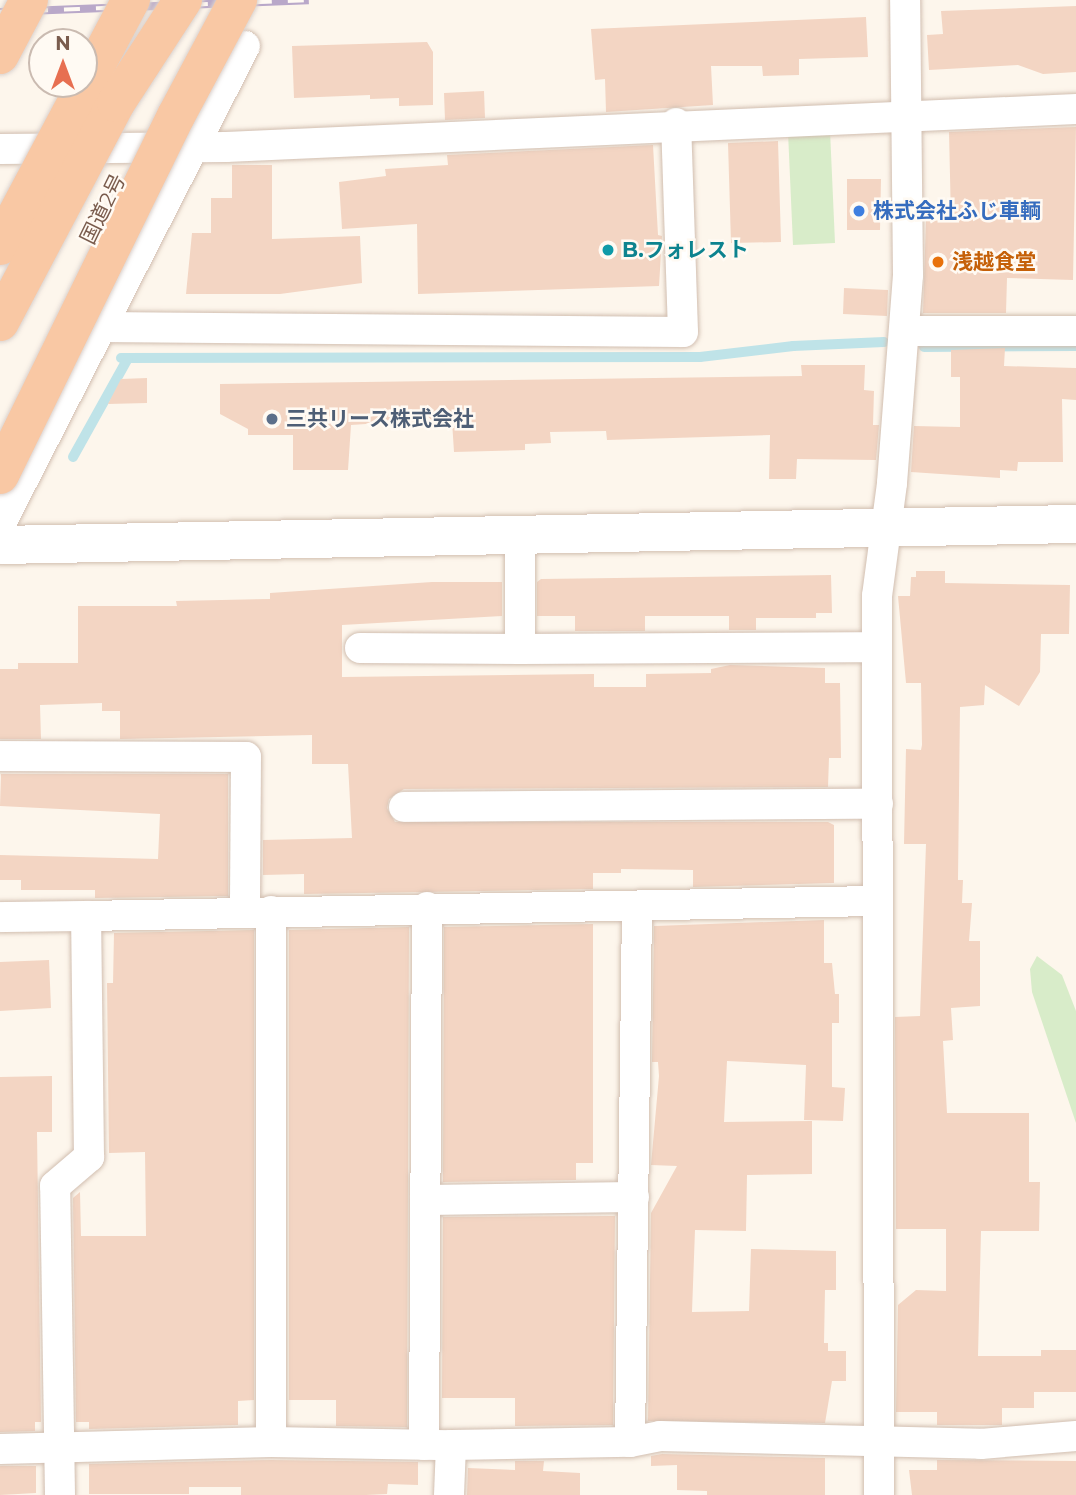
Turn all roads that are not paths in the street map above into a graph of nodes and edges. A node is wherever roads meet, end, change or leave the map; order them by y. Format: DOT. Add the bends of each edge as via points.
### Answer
graph roads {
  1 [pos="29,0"];
  2 [pos="129,0"];
  3 [pos="183,0"];
  4 [pos="208,0"];
  5 [pos="238,0"];
  6 [pos="905,0"];
  7 [pos="98,46"];
  8 [pos="245,46"];
  9 [pos="0,55"];
  10 [pos="64,98"];
  11 [pos="1076,108"];
  12 [pos="906,114"];
  13 [pos="676,123"];
  14 [pos="193,148"];
  15 [pos="0,149"];
  16 [pos="0,196"];
  17 [pos="0,246"];
  18 [pos="0,322"];
  19 [pos="99,327"];
  20 [pos="904,331"];
  21 [pos="1076,331"];
  22 [pos="0,419"];
  23 [pos="0,475"];
  24 [pos="0,524"];
  25 [pos="1076,524"];
  26 [pos="883,529"];
  27 [pos="520,536"];
  28 [pos="0,545"];
  29 [pos="877,647"];
  30 [pos="360,648"];
  31 [pos="520,649"];
  32 [pos="0,756"];
  33 [pos="878,804"];
  34 [pos="404,807"];
  35 [pos="878,901"];
  36 [pos="427,907"];
  37 [pos="637,908"];
  38 [pos="258,911"];
  39 [pos="86,916"];
  40 [pos="0,917"];
  41 [pos="634,1197"];
  42 [pos="425,1200"];
  43 [pos="1076,1436"];
  44 [pos="271,1442"];
  45 [pos="630,1442"];
  46 [pos="438,1445"];
  47 [pos="878,1445"];
  48 [pos="59,1447"];
  49 [pos="0,1449"];
  50 [pos="60,1495"];
  51 [pos="449,1495"];
  52 [pos="879,1495"];
  1 -- 9 [label="highway, bridge"];
  2 -- 7 [label="highway, bridge"];
  2 -- 17 [label="highway, bridge"];
  3 -- 18 [label="highway, bridge" via="116,103"];
  4 -- 22 [label="highway, 国道2号"];
  5 -- 23 [label="highway, bridge"];
  6 -- 12 [label="street"];
  8 -- 14 [label="street"];
  10 -- 16 [label="highway"];
  11 -- 12 [label="street"];
  12 -- 13 [label="street"];
  12 -- 20 [label="street"];
  13 -- 14 [label="street"];
  13 -- 19 [label="street" via="683,332"];
  14 -- 15 [label="street"];
  14 -- 19 [label="street"];
  19 -- 24 [label="street"];
  20 -- 21 [label="street"];
  20 -- 26 [label="street" via="892,483"];
  25 -- 26 [label="street"];
  26 -- 27 [label="street"];
  26 -- 29 [label="street"];
  27 -- 28 [label="street"];
  27 -- 31 [label="street"];
  29 -- 31 [label="street"];
  29 -- 33 [label="street"];
  30 -- 31 [label="street"];
  32 -- 38 [label="street" via="246,757"];
  33 -- 34 [label="street"];
  33 -- 35 [label="street"];
  35 -- 37 [label="street"];
  35 -- 47 [label="street"];
  36 -- 37 [label="street"];
  36 -- 38 [label="street"];
  36 -- 42 [label="street"];
  37 -- 41 [label="street"];
  38 -- 39 [label="street"];
  38 -- 44 [label="street"];
  39 -- 40 [label="street"];
  39 -- 48 [label="street" via="89,1157 55,1186"];
  41 -- 42 [label="street"];
  41 -- 45 [label="street"];
  42 -- 46 [label="street"];
  43 -- 47 [label="street" via="981,1444"];
  44 -- 46 [label="street"];
  44 -- 48 [label="street"];
  45 -- 46 [label="street"];
  45 -- 47 [label="street" via="673,1436 825,1439"];
  46 -- 51 [label="street"];
  47 -- 52 [label="street"];
  48 -- 49 [label="street"];
  48 -- 50 [label="street"];
}
